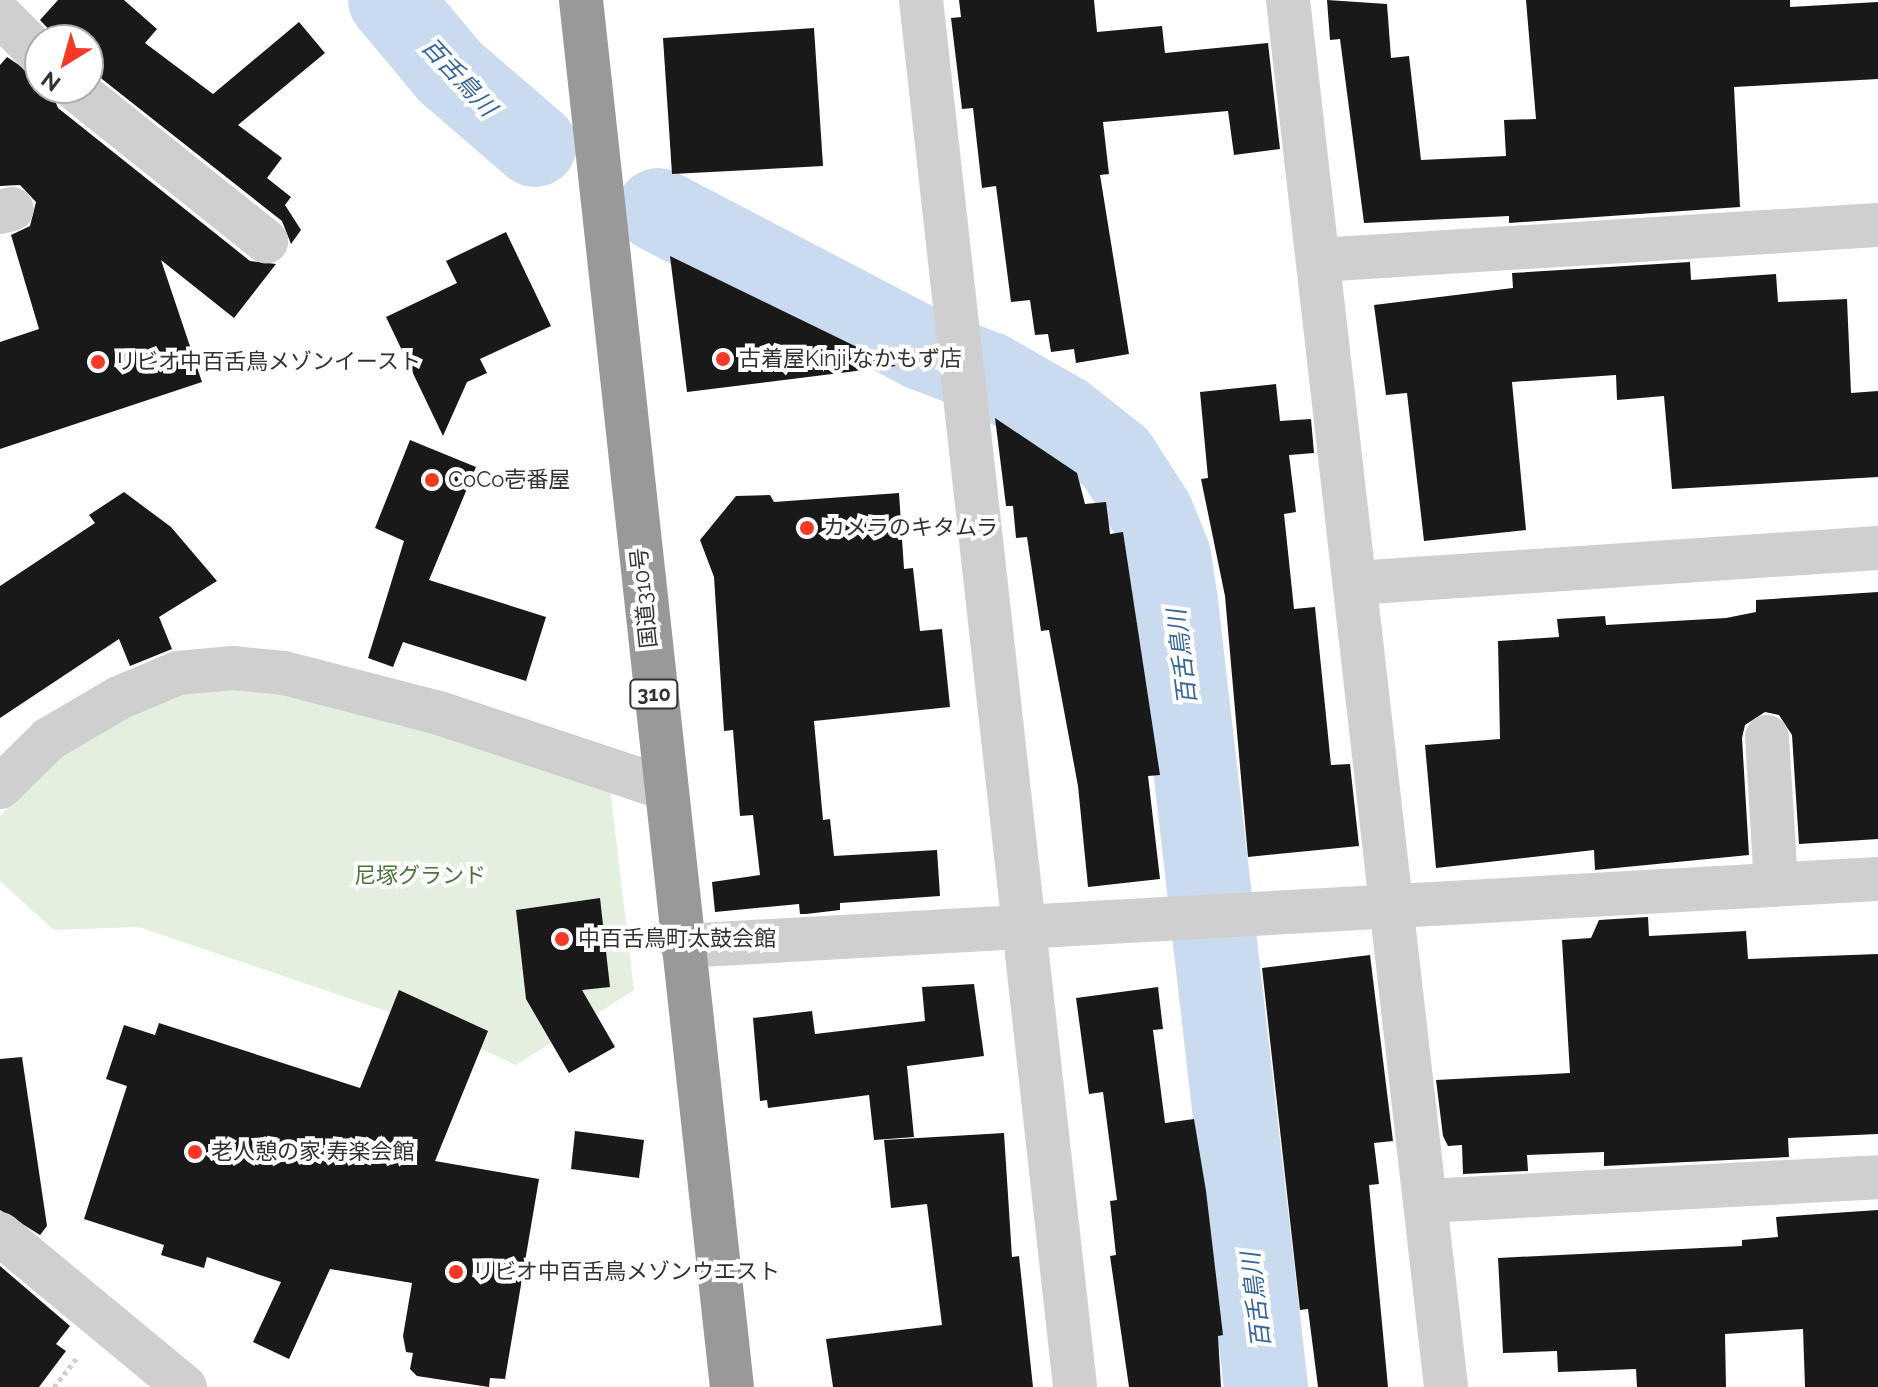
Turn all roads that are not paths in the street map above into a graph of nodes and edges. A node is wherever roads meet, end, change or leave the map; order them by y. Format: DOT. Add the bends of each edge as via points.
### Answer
graph roads {
  1 [pos="581,0"];
  2 [pos="921,0"];
  3 [pos="1288,0"];
  4 [pos="0,15"];
  5 [pos="24,39"];
  6 [pos="94,104"];
  7 [pos="1878,225"];
  8 [pos="266,241"];
  9 [pos="1319,260"];
  10 [pos="1878,548"];
  11 [pos="1355,583"];
  12 [pos="1767,737"];
  13 [pos="0,787"];
  14 [pos="664,788"];
  15 [pos="1878,879"];
  16 [pos="1776,885"];
  17 [pos="1392,909"];
  18 [pos="1023,929"];
  19 [pos="682,946"];
  20 [pos="1878,1177"];
  21 [pos="1425,1201"];
  22 [pos="0,1234"];
  23 [pos="185,1387"];
  24 [pos="732,1387"];
  25 [pos="1075,1387"];
  26 [pos="1446,1387"];
  1 -- 14 [label="highway, 国道310号 / 310"];
  2 -- 18 [label="street"];
  3 -- 9 [label="street"];
  4 -- 5 [label="street"];
  6 -- 8 [label="street"];
  7 -- 9 [label="street"];
  9 -- 11 [label="street"];
  10 -- 11 [label="street"];
  11 -- 17 [label="street"];
  12 -- 16 [label="street"];
  13 -- 14 [label="street" via="49,739 119,698 178,673 233,668 284,673 439,713"];
  14 -- 19 [label="highway, 国道310号 / 310"];
  15 -- 16 [label="street"];
  16 -- 17 [label="street"];
  17 -- 18 [label="street"];
  17 -- 21 [label="street"];
  18 -- 19 [label="street"];
  18 -- 25 [label="street"];
  19 -- 24 [label="highway, 国道310号 / 310"];
  20 -- 21 [label="street"];
  21 -- 26 [label="street"];
  22 -- 23 [label="street"];
}
